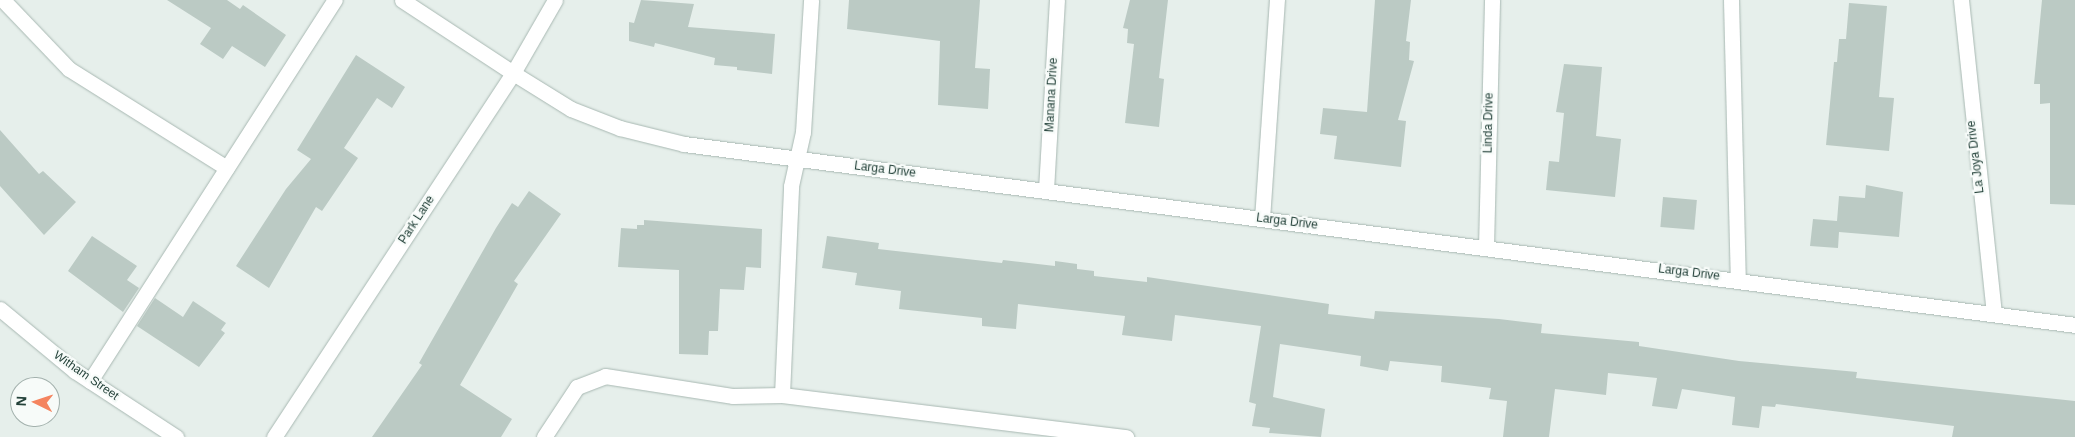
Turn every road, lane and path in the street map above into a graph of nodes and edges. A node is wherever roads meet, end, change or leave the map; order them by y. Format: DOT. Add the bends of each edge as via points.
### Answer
graph roads {
  1 [pos="3,0"];
  2 [pos="335,0"];
  3 [pos="402,0"];
  4 [pos="554,0"];
  5 [pos="811,0"];
  6 [pos="1057,0"];
  7 [pos="1276,0"];
  8 [pos="1492,0"];
  9 [pos="1731,0"];
  10 [pos="1962,0"];
  11 [pos="513,73"];
  12 [pos="797,159"];
  13 [pos="227,168"];
  14 [pos="1046,190"];
  15 [pos="1262,219"];
  16 [pos="1486,247"];
  17 [pos="1738,280"];
  18 [pos="0,309"];
  19 [pos="1994,314"];
  20 [pos="2075,325"];
  21 [pos="90,381"];
  22 [pos="782,395"];
  23 [pos="176,437"];
  24 [pos="274,437"];
  25 [pos="544,437"];
  26 [pos="1126,437"];
  1 -- 13 [label="street" via="68,69"];
  2 -- 13 [label="street"];
  3 -- 11 [label="street, Larga Drive"];
  4 -- 11 [label="street, Park Lane"];
  5 -- 12 [label="street" via="803,132"];
  6 -- 14 [label="street, Manana Drive"];
  7 -- 15 [label="street"];
  8 -- 16 [label="street, Linda Drive"];
  9 -- 17 [label="street"];
  10 -- 19 [label="street, La Joya Drive"];
  11 -- 12 [label="street, Larga Drive" via="571,109 620,128 684,144"];
  11 -- 24 [label="street, Park Lane"];
  12 -- 14 [label="street, Larga Drive"];
  12 -- 22 [label="street" via="791,186"];
  13 -- 21 [label="street"];
  14 -- 15 [label="street, Larga Drive"];
  15 -- 16 [label="street, Larga Drive"];
  16 -- 17 [label="street, Larga Drive"];
  17 -- 19 [label="street, Larga Drive"];
  18 -- 21 [label="street, Witham Street"];
  19 -- 20 [label="street, Larga Drive"];
  21 -- 23 [label="street, Witham Street"];
  22 -- 25 [label="street" via="733,396 605,376 577,387"];
  22 -- 26 [label="street"];
}
